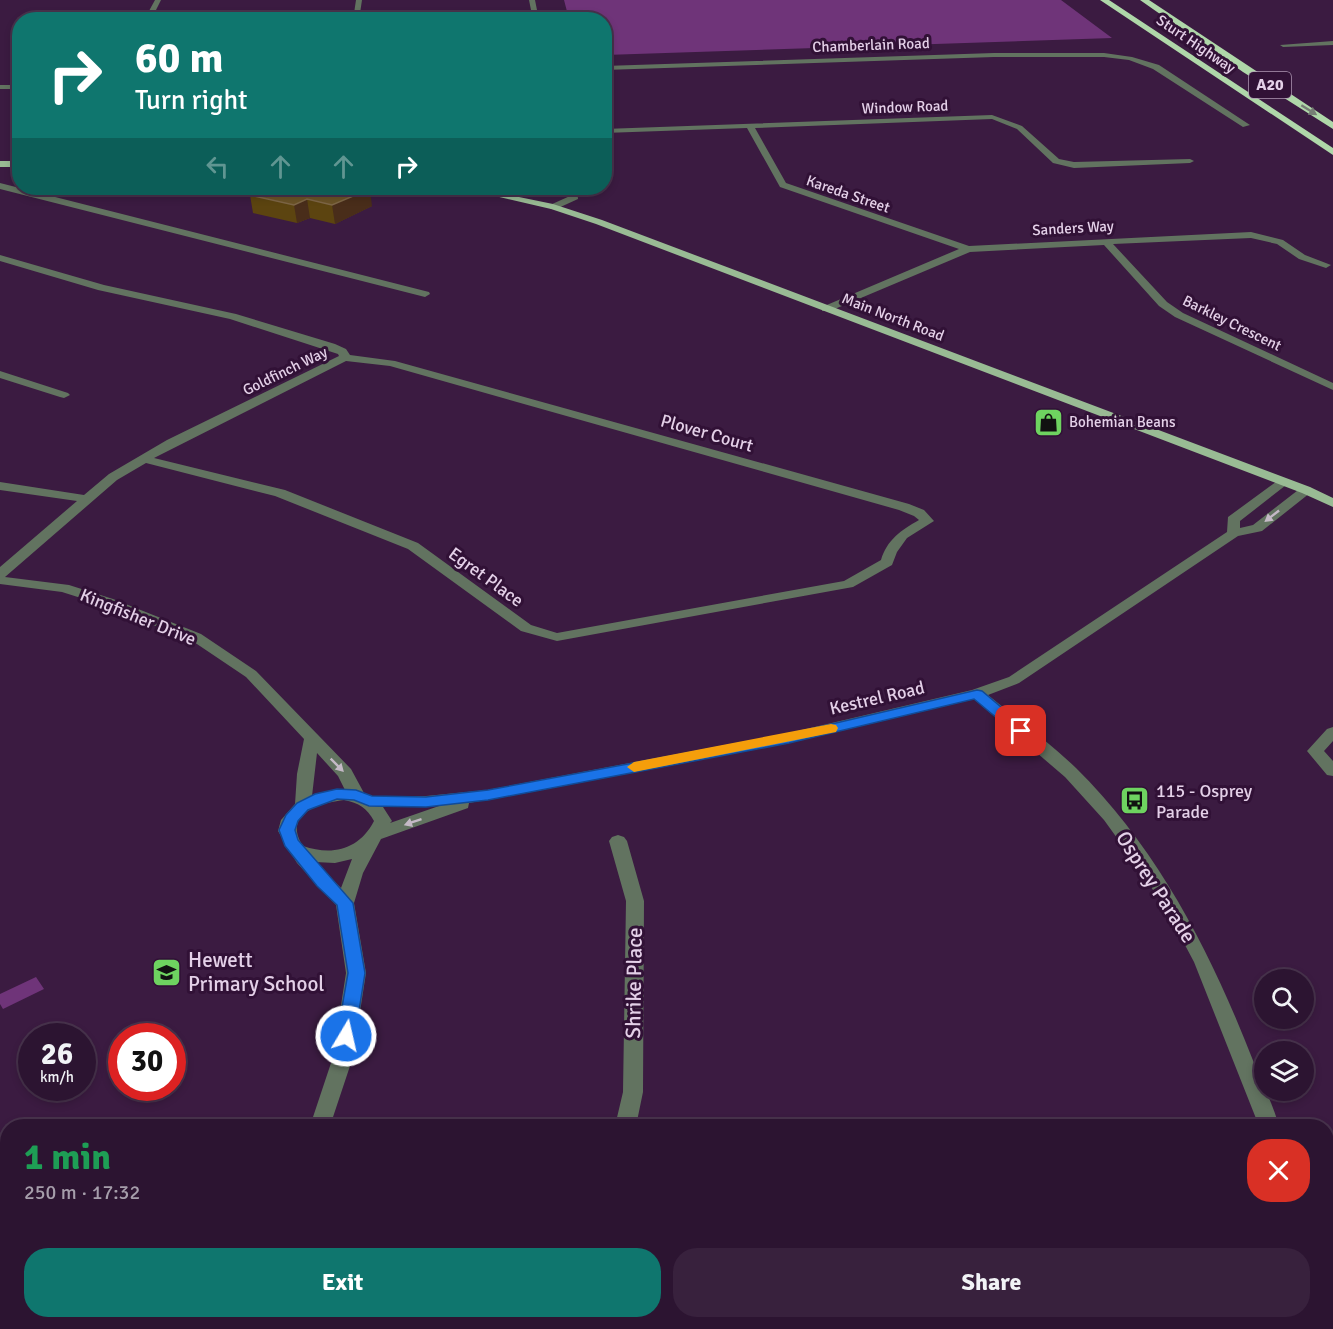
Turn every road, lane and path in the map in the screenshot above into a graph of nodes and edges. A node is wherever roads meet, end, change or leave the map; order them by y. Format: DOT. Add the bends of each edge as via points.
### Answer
graph roads {
  1 [pos="1104,0"];
  2 [pos="1144,0"];
  3 [pos="1333,43"];
  4 [pos="1283,45"];
  5 [pos="612,68"];
  6 [pos="1246,125"];
  7 [pos="750,126"];
  8 [pos="1333,126"];
  9 [pos="612,131"];
  10 [pos="1333,152"];
  11 [pos="1190,161"];
  12 [pos="35,195"];
  13 [pos="497,195"];
  14 [pos="575,195"];
  15 [pos="553,207"];
  16 [pos="1106,242"];
  17 [pos="968,249"];
  18 [pos="0,258"];
  19 [pos="1326,265"];
  20 [pos="424,294"];
  21 [pos="826,309"];
  22 [pos="344,358"];
  23 [pos="0,375"];
  24 [pos="12,379"];
  25 [pos="0,385"];
  26 [pos="1333,387"];
  27 [pos="64,394"];
  28 [pos="144,459"];
  29 [pos="1284,482"];
  30 [pos="0,486"];
  31 [pos="1306,490"];
  32 [pos="1333,496"];
  33 [pos="87,499"];
  34 [pos="1333,504"];
  35 [pos="1233,533"];
  36 [pos="0,574"];
  37 [pos="0,580"];
  38 [pos="820,590"];
  39 [pos="977,694"];
  40 [pos="1333,732"];
  41 [pos="312,739"];
  42 [pos="1333,771"];
  43 [pos="488,795"];
  44 [pos="363,798"];
  45 [pos="303,806"];
  46 [pos="373,839"];
  47 [pos="618,841"];
  48 [pos="297,850"];
  49 [pos="345,903"];
  50 [pos="322,1119"];
  51 [pos="627,1119"];
  52 [pos="1266,1119"];
  1 -- 10 [label="highway, Sturt Highway / A20"];
  2 -- 8 [label="highway, Sturt Highway / A20, one-way"];
  3 -- 4 [label="street"];
  5 -- 6 [label="street, Chamberlain Road" via="1073,53 1138,60 1156,67"];
  7 -- 9 [label="street, Window Road"];
  7 -- 11 [label="street, Window Road" via="992,117 1021,127 1063,163"];
  7 -- 17 [label="street, Kareda Street" via="783,185"];
  12 -- 20 [label="street"];
  13 -- 15 [label="main road, Main North Road"];
  14 -- 15 [label="street"];
  15 -- 21 [label="main road, Main North Road"];
  16 -- 17 [label="street, Sanders Way"];
  16 -- 19 [label="street, Sanders Way" via="1251,235 1280,242 1302,257"];
  16 -- 26 [label="street, Barkley Crescent" via="1162,304 1179,315"];
  17 -- 21 [label="street, Sanders Way"];
  18 -- 22 [label="street, Goldfinch Way" via="102,288 232,316 331,346 343,352"];
  21 -- 29 [label="main road, Main North Road"];
  22 -- 28 [label="street, Goldfinch Way"];
  22 -- 38 [label="street, Plover Court" via="391,363 904,507 927,521 902,535 886,562 871,573 848,584"];
  23 -- 24 [label="street"];
  24 -- 25 [label="street"];
  24 -- 27 [label="street"];
  28 -- 33 [label="street, Goldfinch Way" via="113,477"];
  28 -- 38 [label="street, Egret Place" via="280,493 412,546 526,628 557,637"];
  29 -- 31 [label="main road, Main North Road"];
  29 -- 35 [label="street, Kestrel Road" via="1233,520"];
  30 -- 33 [label="street"];
  31 -- 32 [label="main road, Main North Road"];
  31 -- 34 [label="main road, Main North Road"];
  31 -- 35 [label="street, Kestrel Road, one-way" via="1257,528"];
  33 -- 36 [label="street, Goldfinch Way"];
  35 -- 39 [label="street, Kestrel Road" via="1014,680"];
  37 -- 41 [label="street, Kingfisher Drive" via="64,588 194,636 251,674"];
  39 -- 43 [label="street, Kestrel Road" via="789,738"];
  39 -- 52 [label="street, Osprey Parade" via="1069,772 1106,811 1141,857 1203,964"];
  40 -- 42 [label="street" via="1315,751"];
  41 -- 44 [label="street, Kingfisher Drive, one-way" via="345,772"];
  41 -- 45 [label="street"];
  43 -- 44 [label="street, Kestrel Road" via="426,802"];
  43 -- 46 [label="street, Kestrel Road, one-way"];
  44 -- 45 [label="street" via="337,794"];
  44 -- 46 [label="street" via="380,812 383,821"];
  45 -- 48 [label="street" via="287,830"];
  46 -- 48 [label="street" via="351,853 333,857 317,857"];
  46 -- 49 [label="street" via="354,873"];
  47 -- 51 [label="street, Shrike Place" via="635,901 633,1092"];
  48 -- 49 [label="street"];
  49 -- 50 [label="street" via="356,973 343,1057"];
}
